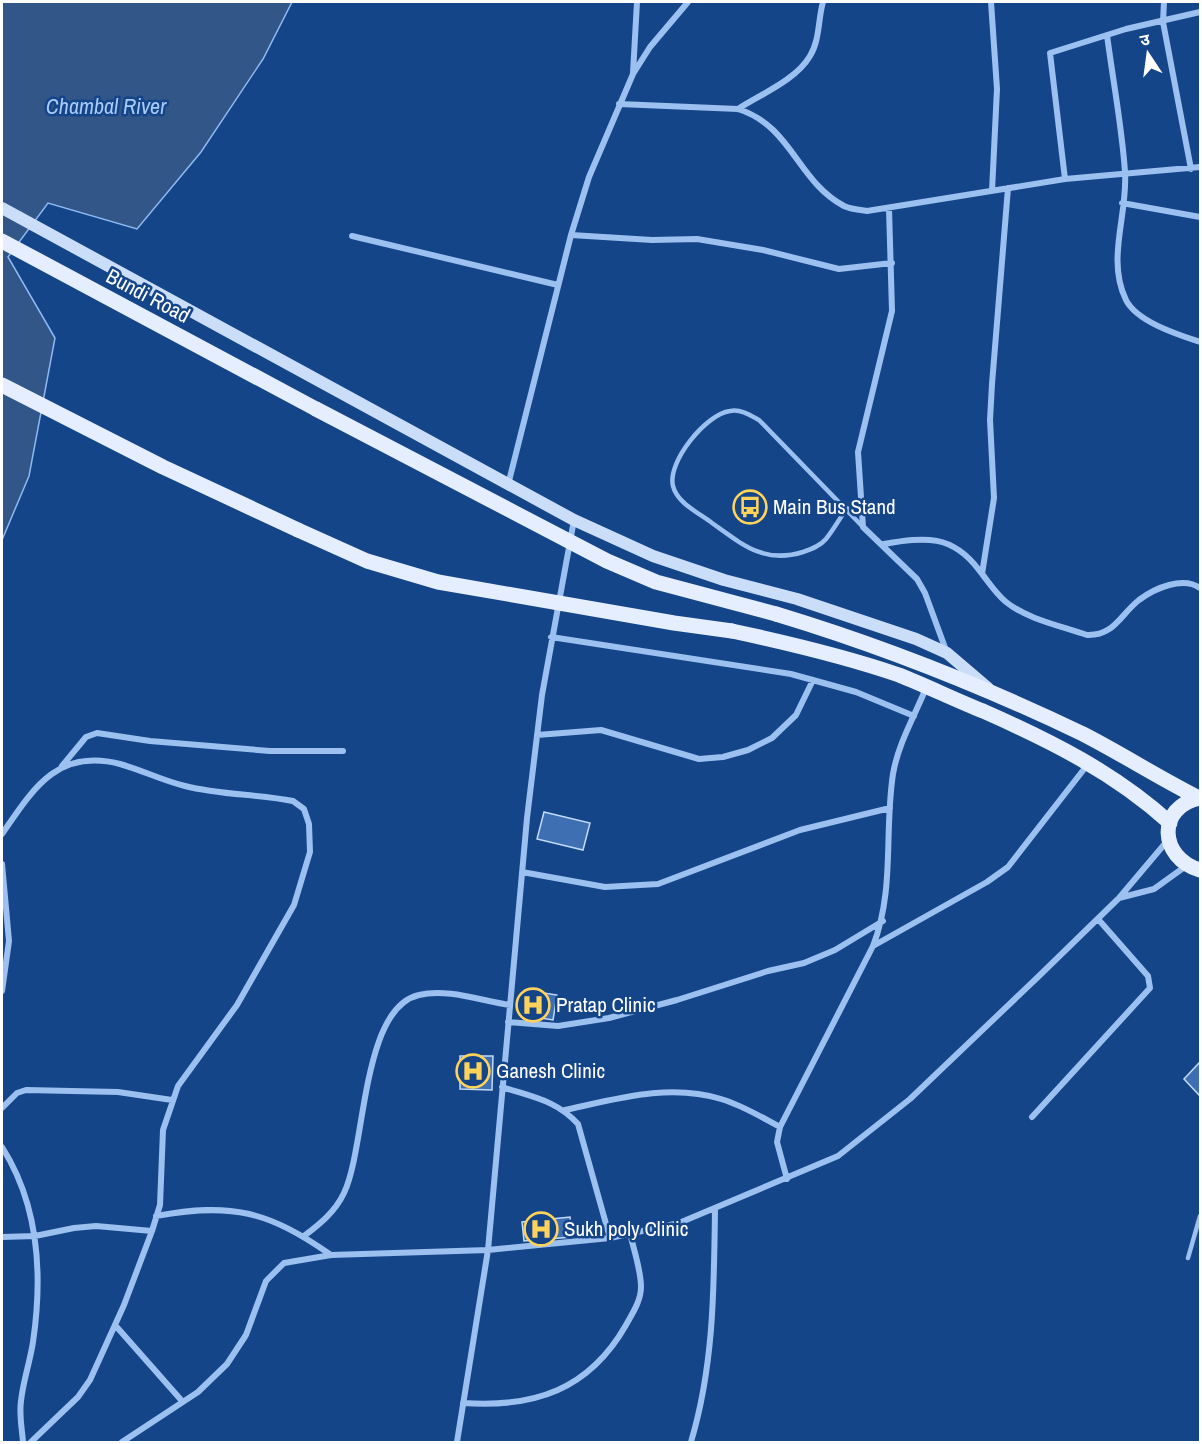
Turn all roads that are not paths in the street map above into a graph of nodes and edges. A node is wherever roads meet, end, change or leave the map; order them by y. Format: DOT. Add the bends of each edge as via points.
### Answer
graph roads {
  1 [pos="637,2"];
  2 [pos="688,2"];
  3 [pos="823,2"];
  4 [pos="991,2"];
  5 [pos="1164,2"];
  6 [pos="1200,12"];
  7 [pos="1163,22"];
  8 [pos="1107,36"];
  9 [pos="633,74"];
  10 [pos="619,104"];
  11 [pos="738,108"];
  12 [pos="1200,167"];
  13 [pos="1191,169"];
  14 [pos="1126,174"];
  15 [pos="1065,178"];
  16 [pos="1008,188"];
  17 [pos="992,191"];
  18 [pos="1122,203"];
  19 [pos="2,208"];
  20 [pos="889,208"];
  21 [pos="1200,217"];
  22 [pos="571,235"];
  23 [pos="352,236"];
  24 [pos="2,241"];
  25 [pos="892,263"];
  26 [pos="558,285"];
  27 [pos="1200,342"];
  28 [pos="2,385"];
  29 [pos="507,486"];
  30 [pos="847,508"];
  31 [pos="574,520"];
  32 [pos="863,527"];
  33 [pos="884,544"];
  34 [pos="982,574"];
  35 [pos="1200,588"];
  36 [pos="550,637"];
  37 [pos="947,653"];
  38 [pos="813,680"];
  39 [pos="926,687"];
  40 [pos="992,691"];
  41 [pos="914,716"];
  42 [pos="537,735"];
  43 [pos="343,751"];
  44 [pos="1089,763"];
  45 [pos="62,767"];
  46 [pos="1200,798"];
  47 [pos="890,808"];
  48 [pos="1170,823"];
  49 [pos="2,834"];
  50 [pos="1168,839"];
  51 [pos="2,864"];
  52 [pos="1193,868"];
  53 [pos="522,872"];
  54 [pos="1119,898"];
  55 [pos="1098,919"];
  56 [pos="883,921"];
  57 [pos="873,946"];
  58 [pos="2,991"];
  59 [pos="510,1005"];
  60 [pos="508,1022"];
  61 [pos="502,1087"];
  62 [pos="172,1100"];
  63 [pos="2,1108"];
  64 [pos="565,1110"];
  65 [pos="1032,1117"];
  66 [pos="780,1127"];
  67 [pos="2,1148"];
  68 [pos="787,1179"];
  69 [pos="715,1208"];
  70 [pos="156,1216"];
  71 [pos="1200,1216"];
  72 [pos="152,1231"];
  73 [pos="630,1233"];
  74 [pos="35,1236"];
  75 [pos="304,1236"];
  76 [pos="2,1237"];
  77 [pos="610,1238"];
  78 [pos="488,1250"];
  79 [pos="331,1254"];
  80 [pos="1188,1258"];
  81 [pos="115,1325"];
  82 [pos="182,1401"];
  83 [pos="463,1403"];
  84 [pos="23,1443"];
  85 [pos="31,1443"];
  86 [pos="122,1443"];
  87 [pos="457,1443"];
  88 [pos="691,1443"];
  1 -- 9 [label="street"];
  2 -- 9 [label="street"];
  3 -- 11 [label="street" via="810,57 792,75"];
  4 -- 17 [label="street" via="997,89"];
  5 -- 7 [label="street"];
  6 -- 7 [label="street"];
  7 -- 8 [label="street"];
  7 -- 13 [label="street"];
  8 -- 14 [label="street"];
  8 -- 15 [label="street" via="1050,53"];
  9 -- 10 [label="street"];
  10 -- 11 [label="street"];
  10 -- 22 [label="street" via="589,177"];
  11 -- 20 [label="street" via="771,125 811,178 845,207 867,211"];
  12 -- 13 [label="street"];
  13 -- 14 [label="street"];
  14 -- 15 [label="street"];
  14 -- 18 [label="street"];
  15 -- 16 [label="street"];
  16 -- 17 [label="street"];
  16 -- 34 [label="street" via="990,420 994,498"];
  17 -- 20 [label="street"];
  18 -- 21 [label="street"];
  18 -- 27 [label="street" via="1118,276 1127,302 1146,319"];
  19 -- 29 [label="street"];
  20 -- 25 [label="street"];
  22 -- 25 [label="street" via="697,239 840,269"];
  22 -- 26 [label="street"];
  23 -- 26 [label="street"];
  24 -- 40 [label="main road, Bundi Road, bridge" via="607,561 656,582 776,614 918,661"];
  25 -- 32 [label="street" via="892,311 858,452"];
  26 -- 29 [label="street"];
  28 -- 39 [label="main road, bridge" via="163,467 367,561 438,582 804,646"];
  29 -- 31 [label="street"];
  30 -- 30 [label="lane" via="759,420 743,411 720,414 681,452 672,470 673,487 682,501 744,545 774,558 815,548"];
  30 -- 32 [label="lane"];
  31 -- 36 [label="street"];
  31 -- 37 [label="street" via="653,556 797,599"];
  32 -- 33 [label="street"];
  33 -- 34 [label="street" via="910,540 956,546"];
  33 -- 37 [label="street" via="921,586"];
  34 -- 35 [label="street" via="1006,603 1087,635 1099,636 1112,630 1140,599 1165,587 1184,581"];
  36 -- 38 [label="street" via="732,663"];
  36 -- 42 [label="street"];
  37 -- 40 [label="street"];
  38 -- 41 [label="street" via="856,692"];
  38 -- 42 [label="street" via="796,715 772,738 723,757 699,759 601,730"];
  39 -- 41 [label="street"];
  39 -- 44 [label="main road"];
  40 -- 46 [label="main road, Bundi Road"];
  41 -- 47 [label="street" via="894,771"];
  42 -- 53 [label="street"];
  43 -- 45 [label="street" via="270,751 97,733 86,737"];
  44 -- 48 [label="main road" via="1127,786"];
  44 -- 57 [label="street" via="1008,867"];
  45 -- 49 [label="street" via="33,788"];
  45 -- 62 [label="street" via="95,759 200,790 293,801 304,809 309,824 310,852 294,905 237,1005 188,1070"];
  46 -- 48 [label="main road" via="1181,807"];
  47 -- 53 [label="street" via="800,830 658,884 605,887"];
  47 -- 56 [label="street"];
  48 -- 50 [label="main road"];
  50 -- 52 [label="main road" via="1178,859"];
  50 -- 54 [label="street"];
  51 -- 58 [label="street" via="9,941"];
  52 -- 54 [label="street" via="1154,889"];
  53 -- 59 [label="street"];
  54 -- 55 [label="street"];
  55 -- 65 [label="street" via="1148,976 1150,988"];
  55 -- 68 [label="street" via="910,1099 838,1156"];
  56 -- 57 [label="street"];
  56 -- 60 [label="street" via="836,950 804,963 677,1000 558,1026"];
  57 -- 66 [label="street"];
  59 -- 60 [label="street"];
  59 -- 75 [label="street" via="447,994 418,995 398,1008 384,1027 374,1055 344,1193 328,1217"];
  60 -- 61 [label="street"];
  61 -- 64 [label="street"];
  61 -- 78 [label="street"];
  62 -- 63 [label="street" via="118,1092 26,1090"];
  62 -- 70 [label="street" via="163,1131"];
  64 -- 66 [label="street" via="643,1094 686,1092 722,1099"];
  64 -- 77 [label="street" via="578,1124"];
  66 -- 68 [label="street" via="777,1142"];
  67 -- 74 [label="street" via="14,1164 25,1193"];
  68 -- 69 [label="street"];
  69 -- 73 [label="street" via="679,1223"];
  69 -- 88 [label="street" via="713,1332"];
  70 -- 72 [label="street"];
  70 -- 75 [label="street" via="222,1208 268,1220"];
  71 -- 80 [label="lane"];
  72 -- 74 [label="street" via="96,1227"];
  72 -- 81 [label="street"];
  73 -- 77 [label="street"];
  73 -- 83 [label="street" via="641,1289 636,1307 620,1334 597,1363 572,1385 539,1398 499,1405"];
  74 -- 76 [label="street"];
  74 -- 84 [label="street" via="37,1307 21,1402"];
  75 -- 79 [label="street"];
  77 -- 78 [label="street"];
  78 -- 79 [label="street"];
  78 -- 83 [label="street"];
  79 -- 82 [label="street" via="284,1263 266,1281 246,1335 228,1364 198,1392"];
  81 -- 82 [label="street"];
  81 -- 85 [label="street" via="78,1397"];
  82 -- 86 [label="street"];
  83 -- 87 [label="street"];
}
